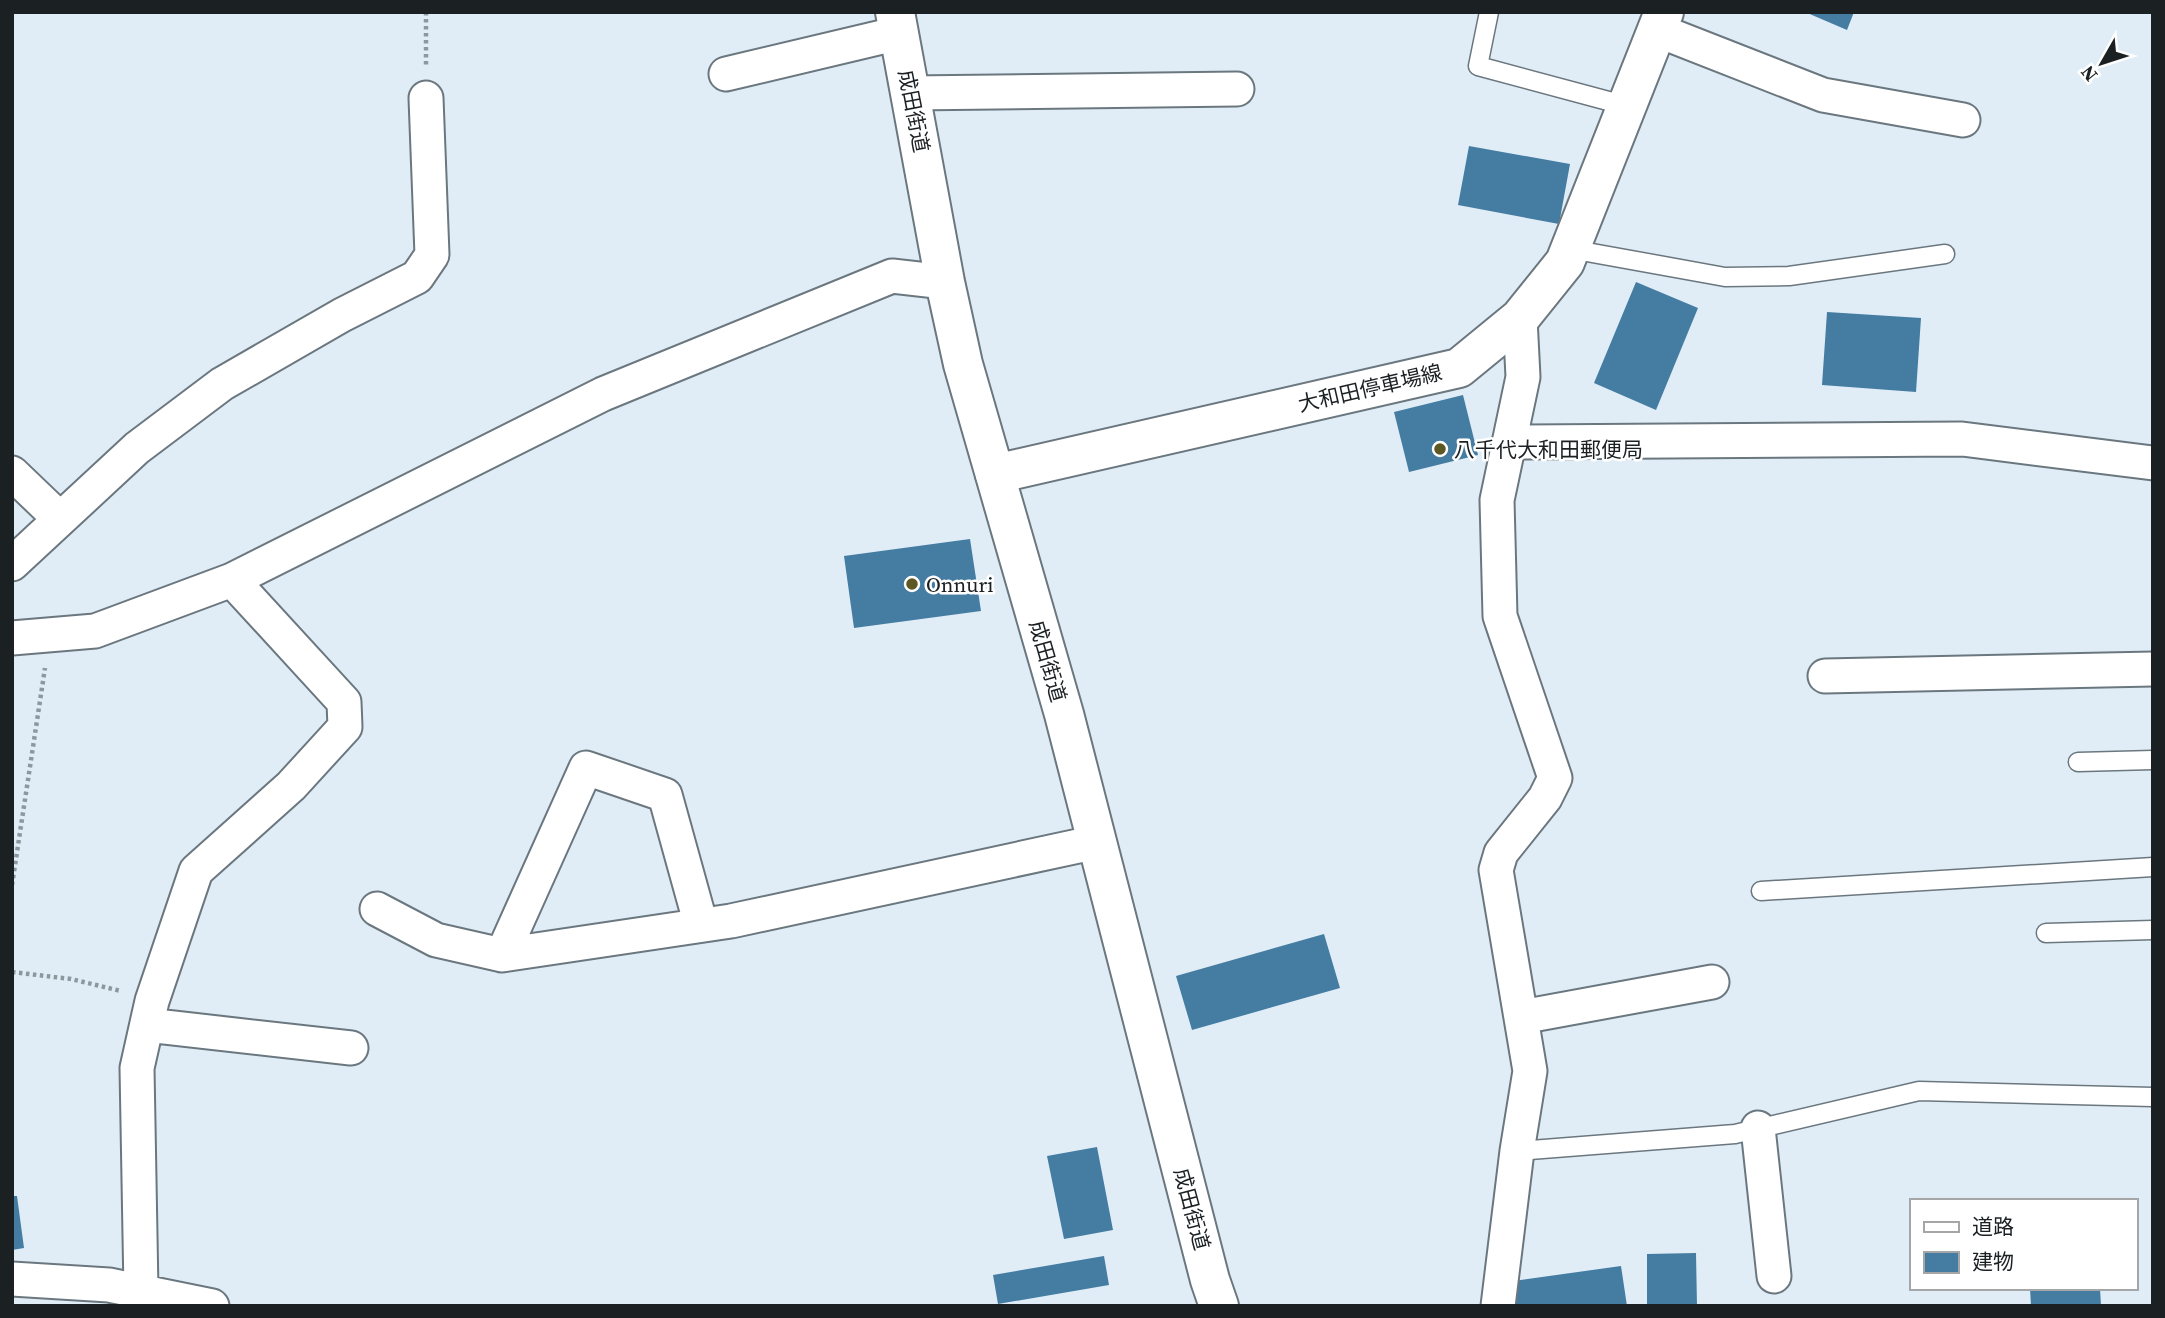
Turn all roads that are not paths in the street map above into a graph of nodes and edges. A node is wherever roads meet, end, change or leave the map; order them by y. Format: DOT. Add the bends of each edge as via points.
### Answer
graph roads {
  1 [pos="1489,12"];
  2 [pos="1660,21"];
  3 [pos="897,23"];
  4 [pos="726,74"];
  5 [pos="1237,89"];
  6 [pos="911,93"];
  7 [pos="426,98"];
  8 [pos="1627,106"];
  9 [pos="1964,120"];
  10 [pos="1570,249"];
  11 [pos="1945,254"];
  12 [pos="945,282"];
  13 [pos="1520,318"];
  14 [pos="1509,442"];
  15 [pos="2153,463"];
  16 [pos="12,473"];
  17 [pos="995,474"];
  18 [pos="60,519"];
  19 [pos="12,564"];
  20 [pos="232,580"];
  21 [pos="12,639"];
  22 [pos="2153,669"];
  23 [pos="1825,676"];
  24 [pos="2153,760"];
  25 [pos="2078,762"];
  26 [pos="1097,842"];
  27 [pos="2153,867"];
  28 [pos="1761,891"];
  29 [pos="377,909"];
  30 [pos="701,925"];
  31 [pos="2153,930"];
  32 [pos="2046,933"];
  33 [pos="502,955"];
  34 [pos="1712,982"];
  35 [pos="149,1013"];
  36 [pos="1521,1017"];
  37 [pos="351,1048"];
  38 [pos="2153,1097"];
  39 [pos="1758,1128"];
  40 [pos="1517,1151"];
  41 [pos="1774,1276"];
  42 [pos="12,1279"];
  43 [pos="141,1291"];
  44 [pos="212,1306"];
  45 [pos="1219,1306"];
  46 [pos="1498,1306"];
  1 -- 8 [label="lane" via="1478,66"];
  2 -- 8 [label="main road, 大和田停車場線"];
  2 -- 9 [label="street" via="1823,95"];
  3 -- 4 [label="street"];
  3 -- 6 [label="main road, 成田街道"];
  5 -- 6 [label="street"];
  6 -- 12 [label="main road, 成田街道"];
  7 -- 18 [label="street" via="432,255 417,277 222,384 137,448"];
  8 -- 10 [label="main road, 大和田停車場線"];
  10 -- 11 [label="lane" via="1724,276 1789,276"];
  10 -- 13 [label="main road, 大和田停車場線" via="1565,262"];
  12 -- 17 [label="main road, 成田街道"];
  12 -- 20 [label="street" via="892,276 603,394"];
  13 -- 14 [label="street" via="1523,377"];
  13 -- 17 [label="main road, 大和田停車場線" via="1459,368"];
  14 -- 15 [label="street" via="1962,439"];
  14 -- 36 [label="street" via="1497,500 1500,616 1555,778 1545,798 1501,853 1496,870"];
  16 -- 18 [label="street"];
  17 -- 26 [label="main road, 成田街道"];
  18 -- 19 [label="street"];
  20 -- 21 [label="street" via="95,631"];
  20 -- 35 [label="street" via="344,702 345,727 291,786 197,871"];
  22 -- 23 [label="street"];
  24 -- 25 [label="lane"];
  26 -- 30 [label="street"];
  26 -- 45 [label="main road, 成田街道"];
  27 -- 28 [label="lane"];
  29 -- 33 [label="street" via="436,940"];
  30 -- 33 [label="street"];
  30 -- 33 [label="street" via="665,795 586,768"];
  31 -- 32 [label="lane"];
  34 -- 36 [label="street"];
  35 -- 37 [label="street"];
  35 -- 43 [label="street" via="138,1069"];
  36 -- 40 [label="street" via="1530,1071"];
  38 -- 39 [label="lane" via="1919,1091"];
  39 -- 40 [label="lane" via="1735,1134"];
  39 -- 41 [label="street"];
  40 -- 46 [label="street"];
  42 -- 43 [label="street"];
  43 -- 44 [label="street"];
}
